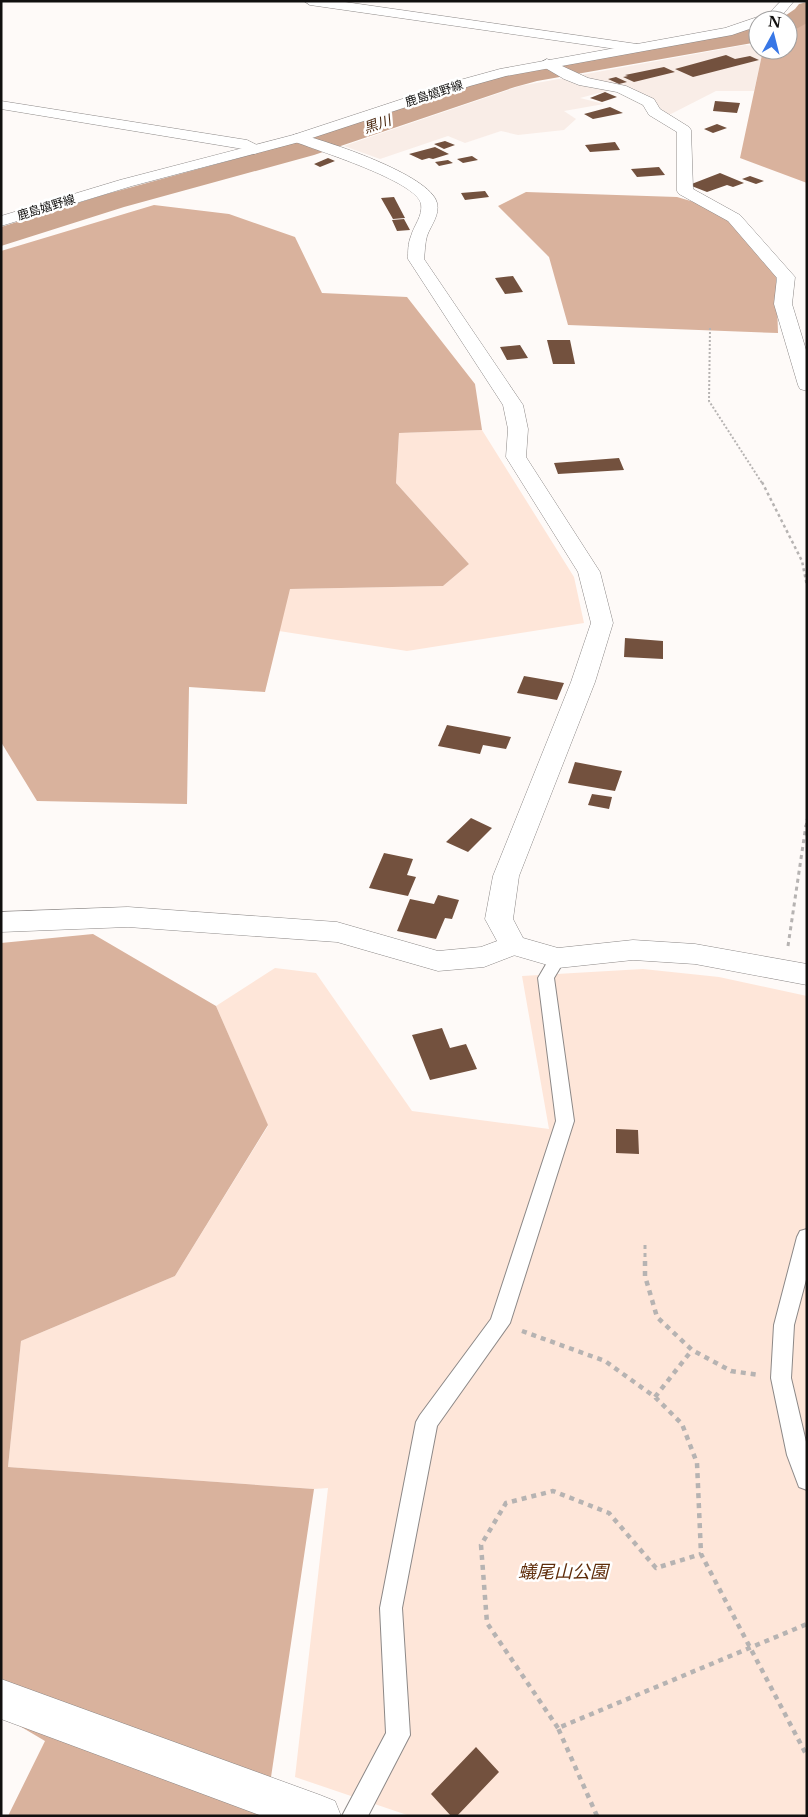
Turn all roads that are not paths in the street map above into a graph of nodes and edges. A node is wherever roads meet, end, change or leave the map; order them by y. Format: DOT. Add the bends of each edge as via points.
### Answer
graph roads {
  1 [pos="310,1"];
  2 [pos="748,25"];
  3 [pos="637,48"];
  4 [pos="547,63"];
  5 [pos="1,105"];
  6 [pos="298,138"];
  7 [pos="254,149"];
  8 [pos="1,221"];
  9 [pos="807,385"];
  10 [pos="1,922"];
  11 [pos="513,945"];
  12 [pos="558,958"];
  13 [pos="807,975"];
  14 [pos="807,1237"];
  15 [pos="807,1480"];
  16 [pos="1,1699"];
  17 [pos="320,1816"];
  18 [pos="354,1816"];
  1 -- 3 [label="street"];
  2 -- 3 [label="street, 鹿島嬉野線"];
  3 -- 4 [label="street, 鹿島嬉野線"];
  4 -- 6 [label="street, 鹿島嬉野線" via="465,83"];
  4 -- 9 [label="street" via="569,76 628,92 649,102 654,112 684,130 685,191 734,218 786,277 783,304"];
  5 -- 7 [label="street" via="247,145"];
  6 -- 7 [label="street, 鹿島嬉野線"];
  6 -- 11 [label="street" via="398,176 418,188 428,199 430,212 418,238 416,259 513,405 518,429 516,457 589,572 602,623 506,876 499,919"];
  7 -- 8 [label="street, 鹿島嬉野線"];
  10 -- 11 [label="street" via="128,917 337,932 438,961 484,957"];
  11 -- 12 [label="street"];
  12 -- 13 [label="street" via="632,950 695,954"];
  12 -- 18 [label="lane" via="546,978 565,1121 500,1323 427,1422 391,1608 398,1735"];
  14 -- 15 [label="lane" via="784,1325 781,1378 798,1455"];
  16 -- 17 [label="street"];
}
